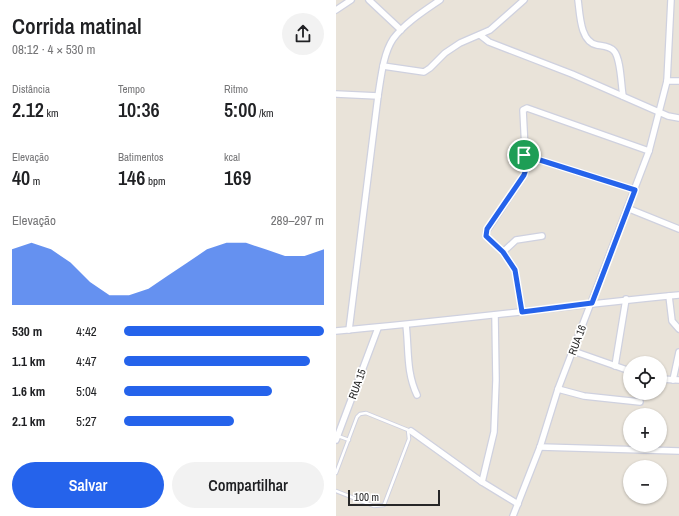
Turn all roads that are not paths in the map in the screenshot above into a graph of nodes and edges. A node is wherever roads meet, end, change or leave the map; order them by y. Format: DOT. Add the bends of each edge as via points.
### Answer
graph roads {
  1 [pos="351,0"];
  2 [pos="369,0"];
  3 [pos="440,0"];
  4 [pos="524,0"];
  5 [pos="578,0"];
  6 [pos="671,0"];
  7 [pos="336,10"];
  8 [pos="401,30"];
  9 [pos="480,35"];
  10 [pos="384,66"];
  11 [pos="667,81"];
  12 [pos="679,81"];
  13 [pos="336,94"];
  14 [pos="378,96"];
  15 [pos="622,96"];
  16 [pos="660,112"];
  17 [pos="679,118"];
  18 [pos="649,151"];
  19 [pos="524,155"];
  20 [pos="635,190"];
  21 [pos="627,208"];
  22 [pos="679,229"];
  23 [pos="542,236"];
  24 [pos="503,252"];
  25 [pos="679,295"];
  26 [pos="669,296"];
  27 [pos="626,299"];
  28 [pos="592,303"];
  29 [pos="522,312"];
  30 [pos="495,315"];
  31 [pos="406,325"];
  32 [pos="378,328"];
  33 [pos="679,329"];
  34 [pos="349,330"];
  35 [pos="336,331"];
  36 [pos="573,351"];
  37 [pos="679,352"];
  38 [pos="615,366"];
  39 [pos="623,369"];
  40 [pos="676,380"];
  41 [pos="558,389"];
  42 [pos="417,395"];
  43 [pos="640,402"];
  44 [pos="411,431"];
  45 [pos="337,438"];
  46 [pos="349,440"];
  47 [pos="540,447"];
  48 [pos="679,451"];
  49 [pos="336,473"];
  50 [pos="482,482"];
  51 [pos="336,491"];
  52 [pos="518,504"];
  53 [pos="513,516"];
  1 -- 7 [label="street"];
  2 -- 8 [label="street"];
  3 -- 8 [label="street"];
  4 -- 9 [label="street" via="490,30"];
  5 -- 15 [label="street" via="586,38 594,45 608,47 614,51 618,59"];
  6 -- 11 [label="street, RUA 16"];
  8 -- 10 [label="street" via="392,40"];
  9 -- 10 [label="street" via="445,54 424,72"];
  9 -- 15 [label="street" via="489,42"];
  10 -- 14 [label="street"];
  11 -- 12 [label="street"];
  11 -- 16 [label="street, RUA 16"];
  13 -- 14 [label="street"];
  14 -- 34 [label="street"];
  15 -- 16 [label="street"];
  16 -- 17 [label="street"];
  16 -- 18 [label="street, RUA 16"];
  18 -- 19 [label="street" via="525,108 522,113"];
  18 -- 20 [label="street, RUA 16"];
  19 -- 20 [label="street"];
  19 -- 24 [label="street" via="524,175 486,232 486,236"];
  20 -- 21 [label="street, RUA 16"];
  21 -- 22 [label="street"];
  21 -- 28 [label="street, RUA 16"];
  23 -- 24 [label="street" via="516,240"];
  24 -- 29 [label="street" via="515,270"];
  25 -- 26 [label="street"];
  26 -- 27 [label="street"];
  26 -- 33 [label="street" via="672,321"];
  27 -- 28 [label="street"];
  27 -- 38 [label="street"];
  28 -- 29 [label="street"];
  28 -- 36 [label="street, RUA 16"];
  29 -- 30 [label="street"];
  30 -- 31 [label="street"];
  30 -- 50 [label="street" via="494,432"];
  31 -- 32 [label="street"];
  31 -- 42 [label="street" via="408,369"];
  32 -- 34 [label="street"];
  32 -- 45 [label="street, RUA 15"];
  34 -- 35 [label="street"];
  36 -- 38 [label="street"];
  36 -- 41 [label="street, RUA 16"];
  37 -- 40 [label="street"];
  38 -- 39 [label="street"];
  41 -- 43 [label="street" via="584,396"];
  41 -- 47 [label="street, RUA 16"];
  44 -- 50 [label="street"];
  45 -- 46 [label="lane"];
  46 -- 49 [label="lane"];
  46 -- 51 [label="lane" via="357,417 366,413 408,430 410,434 384,505 374,506"];
  47 -- 48 [label="street"];
  47 -- 52 [label="street, RUA 16"];
  50 -- 52 [label="street"];
  52 -- 53 [label="street, RUA 16"];
}
